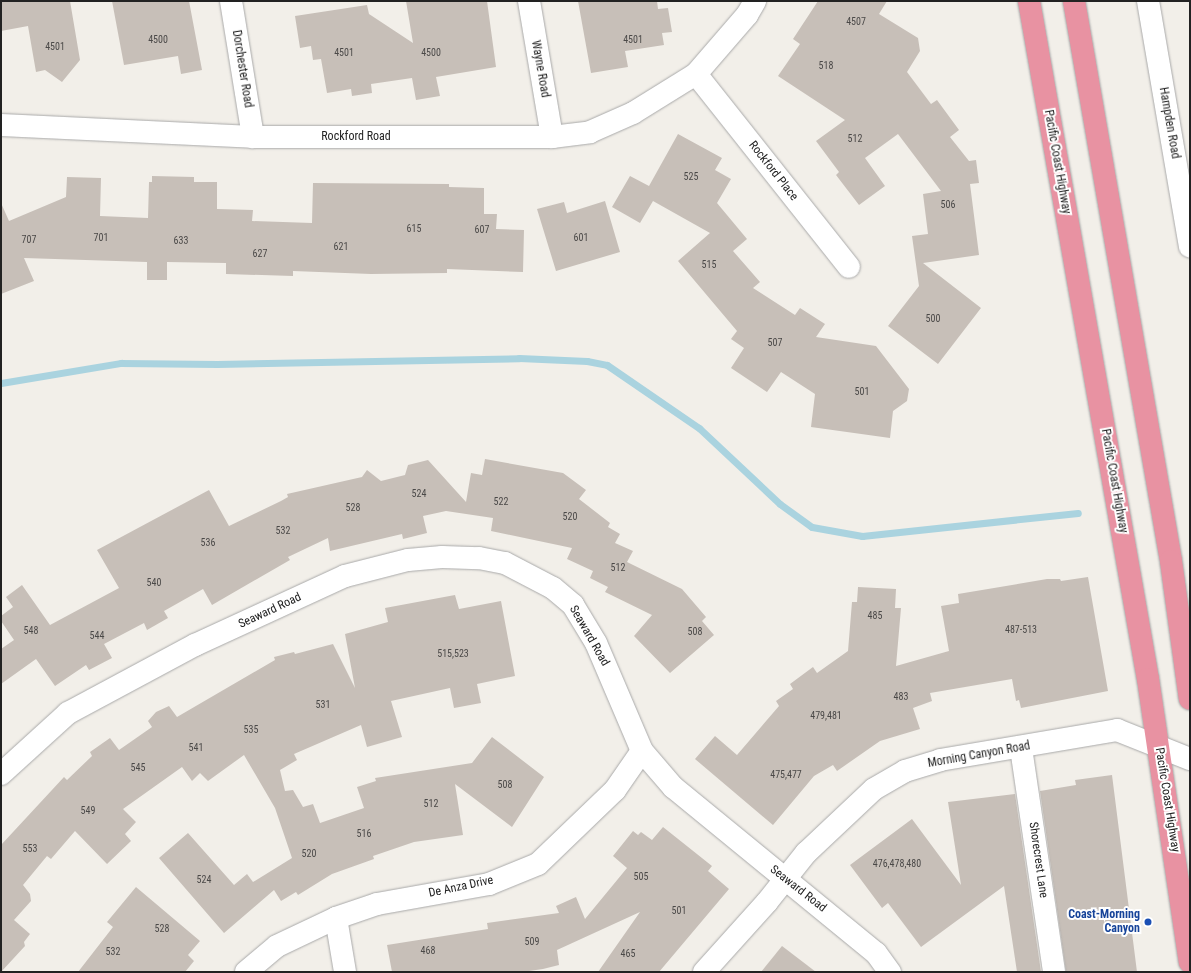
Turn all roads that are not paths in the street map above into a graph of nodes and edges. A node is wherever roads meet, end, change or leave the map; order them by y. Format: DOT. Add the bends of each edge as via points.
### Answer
graph roads {
  1 [pos="231,1"];
  2 [pos="529,1"];
  3 [pos="755,1"];
  4 [pos="1029,1"];
  5 [pos="1074,1"];
  6 [pos="1148,1"];
  7 [pos="696,74"];
  8 [pos="1,125"];
  9 [pos="253,137"];
  10 [pos="552,137"];
  11 [pos="1190,246"];
  12 [pos="849,267"];
  13 [pos="1190,699"];
  14 [pos="1158,744"];
  15 [pos="1021,748"];
  16 [pos="642,751"];
  17 [pos="1190,758"];
  18 [pos="1,774"];
  19 [pos="785,877"];
  20 [pos="336,918"];
  21 [pos="1190,962"];
  22 [pos="246,972"];
  23 [pos="345,972"];
  24 [pos="704,972"];
  25 [pos="890,972"];
  26 [pos="1054,972"];
  1 -- 9 [label="street, Dorchester Road"];
  2 -- 10 [label="street, Wayne Road"];
  3 -- 7 [label="street, Rockford Road" via="747,15"];
  4 -- 14 [label="highway, Pacific Coast Highway"];
  5 -- 13 [label="highway" via="1171,562"];
  6 -- 11 [label="street, Hampden Road"];
  7 -- 10 [label="street, Rockford Road" via="633,113 590,132"];
  7 -- 12 [label="street, Rockford Place"];
  8 -- 9 [label="street, Rockford Road"];
  9 -- 10 [label="street, Rockford Road"];
  14 -- 15 [label="street, Morning Canyon Road" via="1117,730"];
  14 -- 17 [label="street, Morning Canyon Road"];
  14 -- 21 [label="highway, Pacific Coast Highway"];
  15 -- 19 [label="street, Morning Canyon Road" via="940,760 905,771 874,789 806,853"];
  15 -- 26 [label="street, Shorecrest Lane"];
  16 -- 18 [label="street, Seaward Road" via="598,649 573,605 553,588 505,563 479,558 442,557 408,560 345,576 196,645 68,713"];
  16 -- 19 [label="street, Seaward Road" via="673,787"];
  16 -- 20 [label="street, De Anza Drive" via="615,790 538,864 489,884 377,904"];
  19 -- 24 [label="street, Morning Canyon Road" via="768,902"];
  19 -- 25 [label="street, Seaward Road" via="876,952"];
  20 -- 22 [label="street, De Anza Drive" via="277,946"];
  20 -- 23 [label="street"];
}
